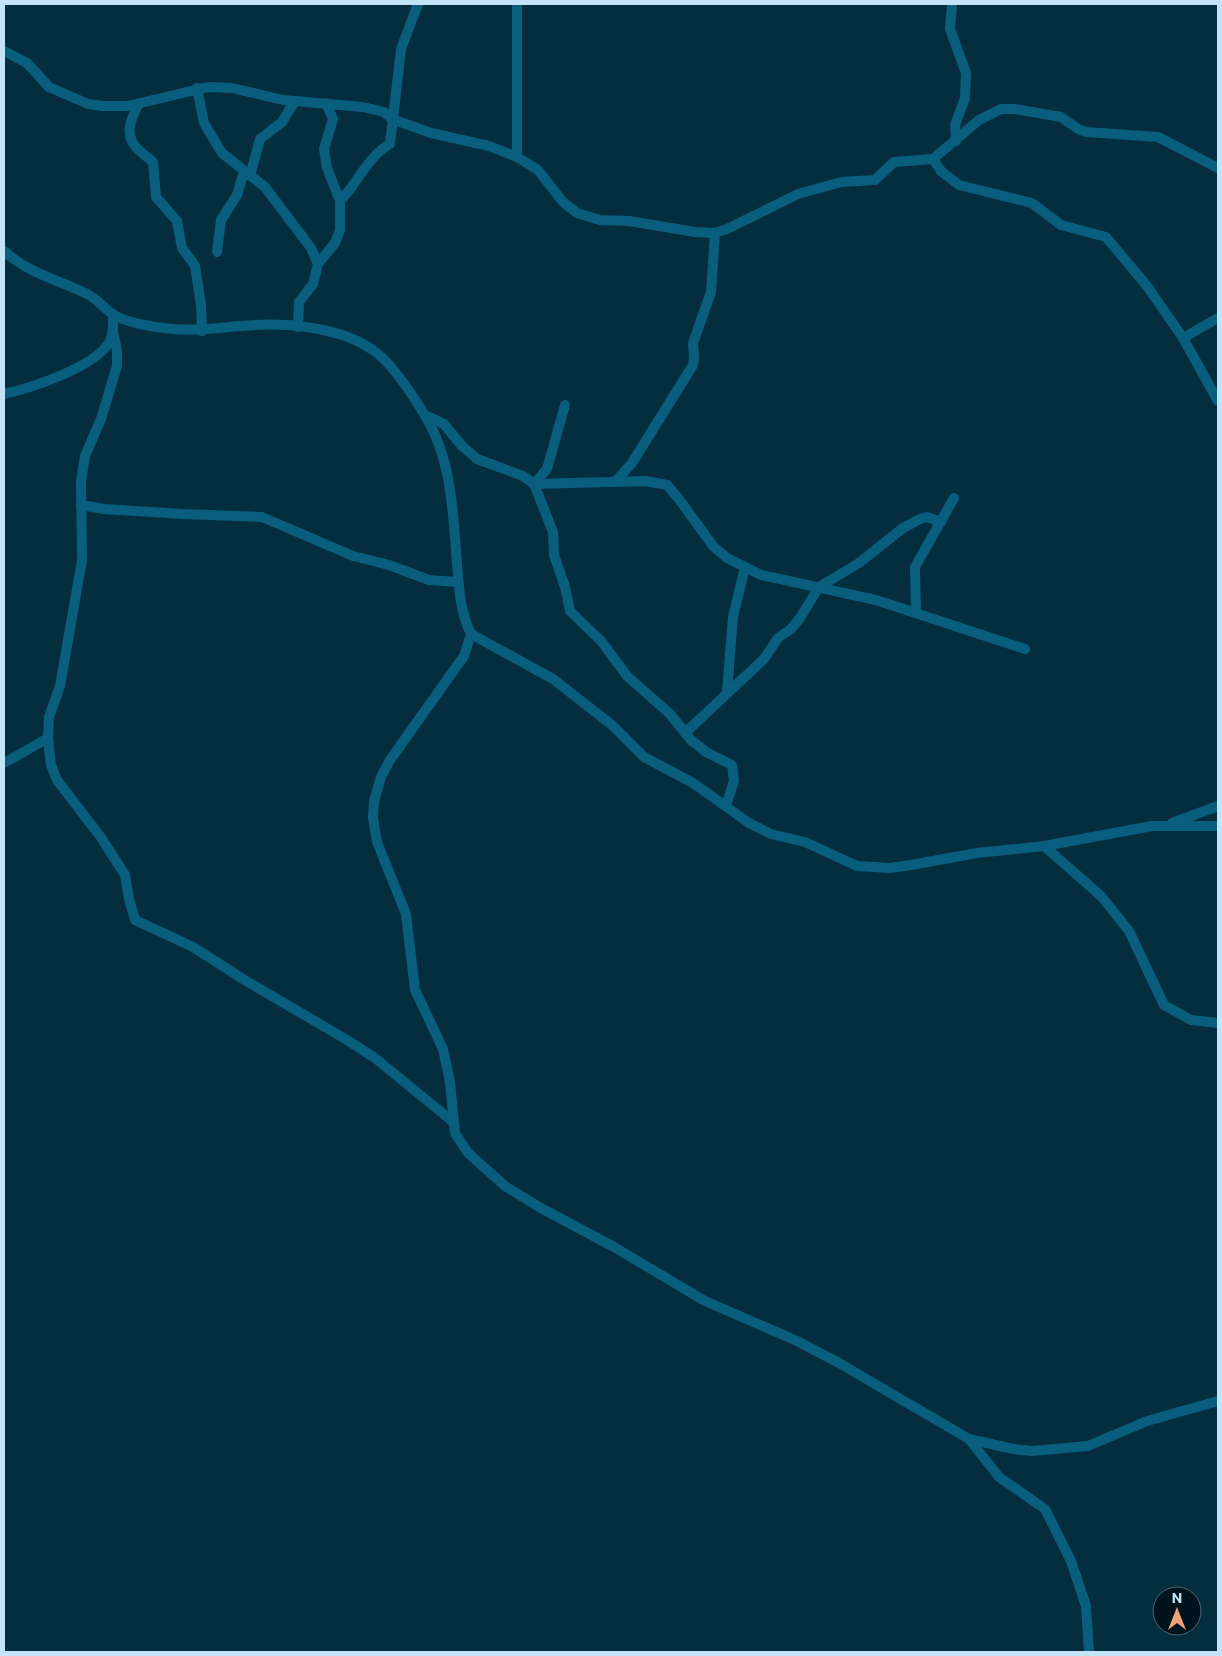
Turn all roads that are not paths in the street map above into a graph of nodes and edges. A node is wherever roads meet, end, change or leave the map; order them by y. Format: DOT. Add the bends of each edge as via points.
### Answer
graph roads {
  1 [pos="418,4"];
  2 [pos="516,4"];
  3 [pos="952,4"];
  4 [pos="4,51"];
  5 [pos="197,88"];
  6 [pos="295,102"];
  7 [pos="139,103"];
  8 [pos="326,103"];
  9 [pos="392,119"];
  10 [pos="956,141"];
  11 [pos="517,157"];
  12 [pos="933,160"];
  13 [pos="1218,168"];
  14 [pos="247,173"];
  15 [pos="340,201"];
  16 [pos="715,233"];
  17 [pos="4,251"];
  18 [pos="217,252"];
  19 [pos="318,264"];
  20 [pos="113,314"];
  21 [pos="1218,318"];
  22 [pos="298,327"];
  23 [pos="202,331"];
  24 [pos="113,332"];
  25 [pos="1183,338"];
  26 [pos="4,394"];
  27 [pos="1218,401"];
  28 [pos="565,404"];
  29 [pos="425,414"];
  30 [pos="614,482"];
  31 [pos="534,484"];
  32 [pos="954,498"];
  33 [pos="81,505"];
  34 [pos="941,522"];
  35 [pos="745,567"];
  36 [pos="457,582"];
  37 [pos="819,587"];
  38 [pos="916,612"];
  39 [pos="471,634"];
  40 [pos="1025,649"];
  41 [pos="727,692"];
  42 [pos="685,733"];
  43 [pos="48,738"];
  44 [pos="4,763"];
  45 [pos="726,806"];
  46 [pos="1218,806"];
  47 [pos="1164,825"];
  48 [pos="1218,826"];
  49 [pos="1044,846"];
  50 [pos="1218,1023"];
  51 [pos="452,1121"];
  52 [pos="1218,1401"];
  53 [pos="969,1439"];
  54 [pos="1089,1652"];
  1 -- 9 [label="street" via="401,49"];
  2 -- 11 [label="street"];
  3 -- 10 [label="street" via="950,29 966,73 965,98 955,125"];
  4 -- 7 [label="street" via="27,63 49,87 75,100 103,106"];
  5 -- 6 [label="street" via="232,88"];
  5 -- 7 [label="street"];
  5 -- 14 [label="street" via="207,130 222,153"];
  6 -- 8 [label="street"];
  6 -- 14 [label="street" via="282,122 260,139"];
  7 -- 23 [label="street" via="128,128 129,136 153,162 156,197 177,221 182,248 195,266"];
  8 -- 9 [label="street" via="377,110"];
  8 -- 15 [label="street" via="333,119 324,144 325,161"];
  9 -- 11 [label="street"];
  9 -- 15 [label="street" via="390,144 376,154"];
  10 -- 12 [label="street"];
  10 -- 13 [label="street" via="979,120 1001,109 1030,110 1061,117 1086,132 1158,137"];
  11 -- 16 [label="street" via="538,170 563,202 577,213 600,220"];
  12 -- 16 [label="street" via="894,162 875,180 841,182 790,196"];
  12 -- 25 [label="street" via="940,171 959,185 1032,204 1061,225 1106,237 1147,286"];
  14 -- 18 [label="street" via="238,195 221,220"];
  14 -- 19 [label="street" via="271,194 311,248"];
  15 -- 19 [label="street" via="338,236"];
  16 -- 30 [label="street" via="711,292 693,343 693,366 632,463"];
  17 -- 20 [label="street" via="39,274 88,294"];
  19 -- 22 [label="street" via="313,284 299,302"];
  20 -- 23 [label="street" via="144,324"];
  20 -- 24 [label="street"];
  21 -- 25 [label="street"];
  22 -- 23 [label="street" via="252,326"];
  22 -- 29 [label="street" via="343,334 378,354"];
  24 -- 26 [label="street" via="104,348 79,366 32,388"];
  24 -- 33 [label="street" via="117,366 85,456"];
  25 -- 27 [label="street"];
  28 -- 31 [label="street" via="547,469"];
  29 -- 31 [label="street" via="444,424 477,459 523,476"];
  29 -- 36 [label="street" via="444,460"];
  30 -- 31 [label="street"];
  30 -- 35 [label="street" via="646,481 666,485 713,546"];
  31 -- 42 [label="street" via="553,532 554,555 570,611 602,642 627,676 661,705"];
  32 -- 34 [label="street"];
  33 -- 36 [label="street" via="262,517 354,556 429,580"];
  33 -- 43 [label="street" via="82,560 60,686 49,717"];
  34 -- 37 [label="street" via="927,517 903,528 859,563"];
  34 -- 38 [label="street" via="915,567"];
  35 -- 37 [label="street" via="778,580"];
  35 -- 41 [label="street" via="733,617"];
  36 -- 39 [label="street" via="465,623"];
  37 -- 38 [label="street"];
  37 -- 41 [label="street" via="794,626 778,638 754,670"];
  38 -- 40 [label="street"];
  39 -- 45 [label="street" via="553,679 612,725 644,757 693,783"];
  39 -- 51 [label="street" via="464,656 390,760 381,777 373,818 377,842 406,914 415,990 443,1049 450,1082"];
  41 -- 42 [label="street"];
  42 -- 45 [label="street" via="699,747 734,768 734,781"];
  43 -- 44 [label="street"];
  43 -- 51 [label="street" via="51,765 57,780 125,875 135,920 192,946 347,1040 375,1058"];
  45 -- 49 [label="street" via="763,830 805,842 856,866 890,868 977,853"];
  46 -- 47 [label="street"];
  47 -- 48 [label="street"];
  47 -- 49 [label="street"];
  49 -- 50 [label="street" via="1101,896 1129,930 1164,1005 1191,1020"];
  51 -- 53 [label="street" via="459,1142 468,1154 505,1186 705,1301 797,1341"];
  52 -- 53 [label="street" via="1147,1422 1088,1446 1032,1451"];
  53 -- 54 [label="street" via="998,1477 1045,1509 1071,1561 1086,1606"];
}
